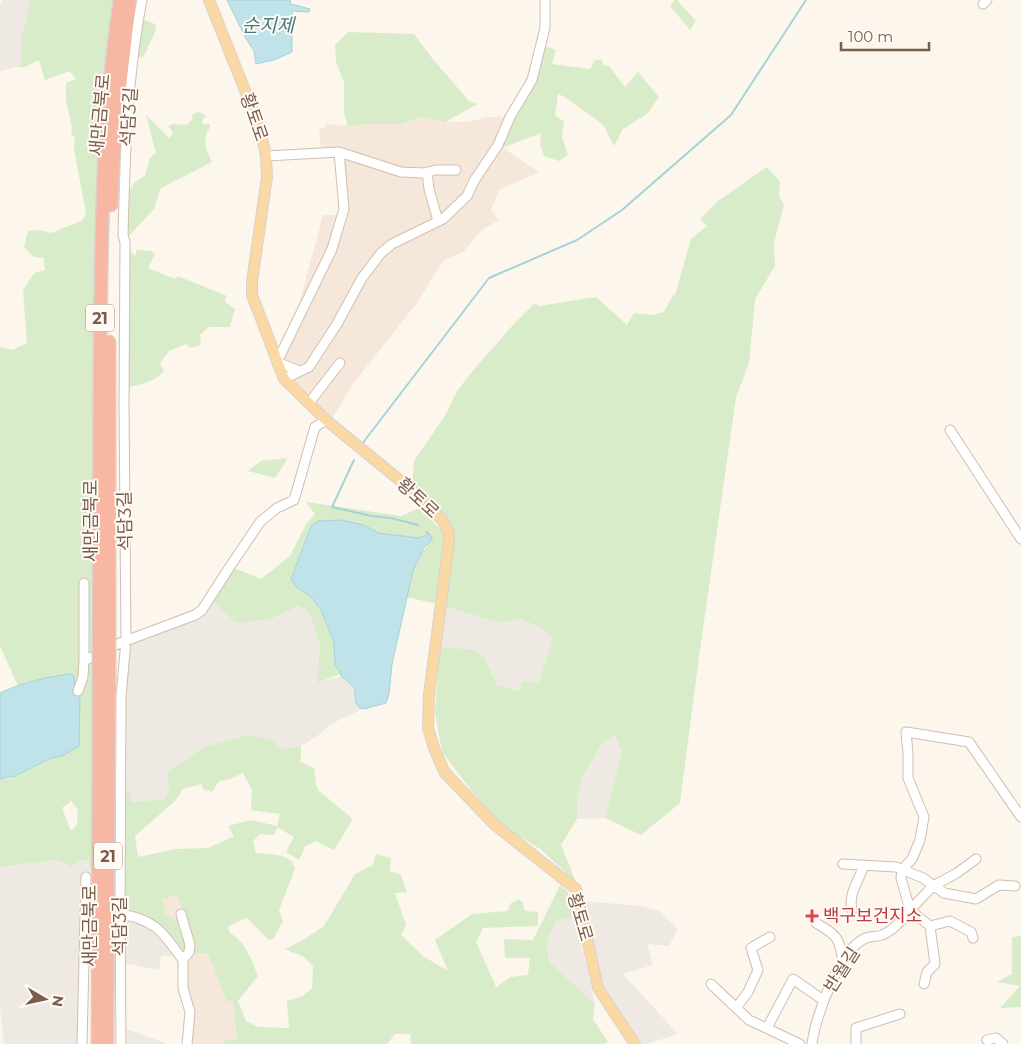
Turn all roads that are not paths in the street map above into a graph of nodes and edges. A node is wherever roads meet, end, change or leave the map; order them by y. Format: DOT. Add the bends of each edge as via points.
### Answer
graph roads {
  1 [pos="120,0"];
  2 [pos="130,0"];
  3 [pos="142,0"];
  4 [pos="209,0"];
  5 [pos="545,0"];
  6 [pos="339,152"];
  7 [pos="266,156"];
  8 [pos="456,170"];
  9 [pos="427,172"];
  10 [pos="438,221"];
  11 [pos="277,362"];
  12 [pos="340,363"];
  13 [pos="299,370"];
  14 [pos="288,382"];
  15 [pos="309,403"];
  16 [pos="326,420"];
  17 [pos="950,430"];
  18 [pos="1021,538"];
  19 [pos="84,583"];
  20 [pos="104,637"];
  21 [pos="126,641"];
  22 [pos="84,661"];
  23 [pos="104,669"];
  24 [pos="78,692"];
  25 [pos="1021,817"];
  26 [pos="976,859"];
  27 [pos="843,864"];
  28 [pos="864,865"];
  29 [pos="902,870"];
  30 [pos="86,877"];
  31 [pos="933,886"];
  32 [pos="1015,886"];
  33 [pos="852,910"];
  34 [pos="910,910"];
  35 [pos="120,914"];
  36 [pos="181,914"];
  37 [pos="816,923"];
  38 [pos="930,926"];
  39 [pos="770,936"];
  40 [pos="973,938"];
  41 [pos="183,960"];
  42 [pos="843,962"];
  43 [pos="710,984"];
  44 [pos="924,984"];
  45 [pos="823,1000"];
  46 [pos="736,1008"];
  47 [pos="900,1014"];
  48 [pos="768,1028"];
  49 [pos="987,1040"];
  50 [pos="82,1044"];
  51 [pos="98,1044"];
  52 [pos="107,1044"];
  53 [pos="121,1044"];
  54 [pos="187,1044"];
  55 [pos="635,1044"];
  56 [pos="800,1044"];
  57 [pos="812,1044"];
  58 [pos="856,1044"];
  59 [pos="1003,1044"];
  1 -- 20 [label="highway, 새만금북로 / 21" via="107,118 102,220"];
  2 -- 20 [label="highway, 새만금북로 / 21" via="116,121 112,202"];
  3 -- 21 [label="street, 석담3길" via="136,30 124,184"];
  4 -- 7 [label="main road, 황토로" via="260,128"];
  5 -- 10 [label="street" via="545,28 532,80 467,196"];
  6 -- 7 [label="street"];
  6 -- 9 [label="street" via="401,172"];
  6 -- 11 [label="street" via="344,209 332,249"];
  7 -- 11 [label="main road, 황토로" via="252,296"];
  8 -- 9 [label="street"];
  9 -- 10 [label="street"];
  10 -- 13 [label="street" via="381,253 362,278 309,367"];
  11 -- 13 [label="street"];
  11 -- 14 [label="main road, 황토로"];
  12 -- 15 [label="street"];
  13 -- 14 [label="street"];
  14 -- 15 [label="main road, 황토로"];
  15 -- 16 [label="main road, 황토로"];
  16 -- 21 [label="street" via="315,427 294,500 277,508 260,522 202,610"];
  16 -- 55 [label="main road, 황토로" via="408,487 442,520 448,531 428,695 428,728 435,751 445,773 495,825 576,889 598,988"];
  17 -- 18 [label="street"];
  19 -- 22 [label="street"];
  20 -- 23 [label="highway, 새만금북로 / 21, bridge"];
  21 -- 22 [label="street"];
  21 -- 35 [label="street, 석담3길" via="121,696"];
  22 -- 24 [label="street"];
  23 -- 51 [label="highway, 새만금북로 / 21"];
  23 -- 52 [label="highway, 새만금북로 / 21"];
  25 -- 29 [label="street" via="970,742 906,732 908,778 924,817 920,840 912,859"];
  26 -- 31 [label="street, 반월길"];
  27 -- 28 [label="street"];
  28 -- 29 [label="street"];
  28 -- 33 [label="street" via="852,891"];
  29 -- 31 [label="street" via="923,878"];
  29 -- 34 [label="street" via="901,878"];
  30 -- 50 [label="street"];
  31 -- 32 [label="street" via="944,893 976,899 999,885"];
  31 -- 34 [label="street, 반월길"];
  34 -- 38 [label="street"];
  34 -- 42 [label="street, 반월길" via="883,935 866,938 853,947"];
  35 -- 41 [label="street" via="156,925"];
  35 -- 53 [label="street, 석담3길"];
  36 -- 41 [label="street" via="190,944"];
  37 -- 42 [label="street" via="834,934"];
  38 -- 40 [label="street" via="950,921 971,932"];
  38 -- 44 [label="street" via="935,964 927,972"];
  39 -- 46 [label="street" via="751,948 758,970"];
  41 -- 54 [label="street" via="183,988 190,1012"];
  42 -- 45 [label="street, 반월길"];
  43 -- 46 [label="street"];
  45 -- 48 [label="street, 반월길" via="793,979"];
  45 -- 57 [label="street, 반월길"];
  46 -- 48 [label="street" via="749,1020"];
  47 -- 58 [label="street" via="856,1028"];
  48 -- 56 [label="street"];
  49 -- 59 [label="street" via="996,1038"];
}
